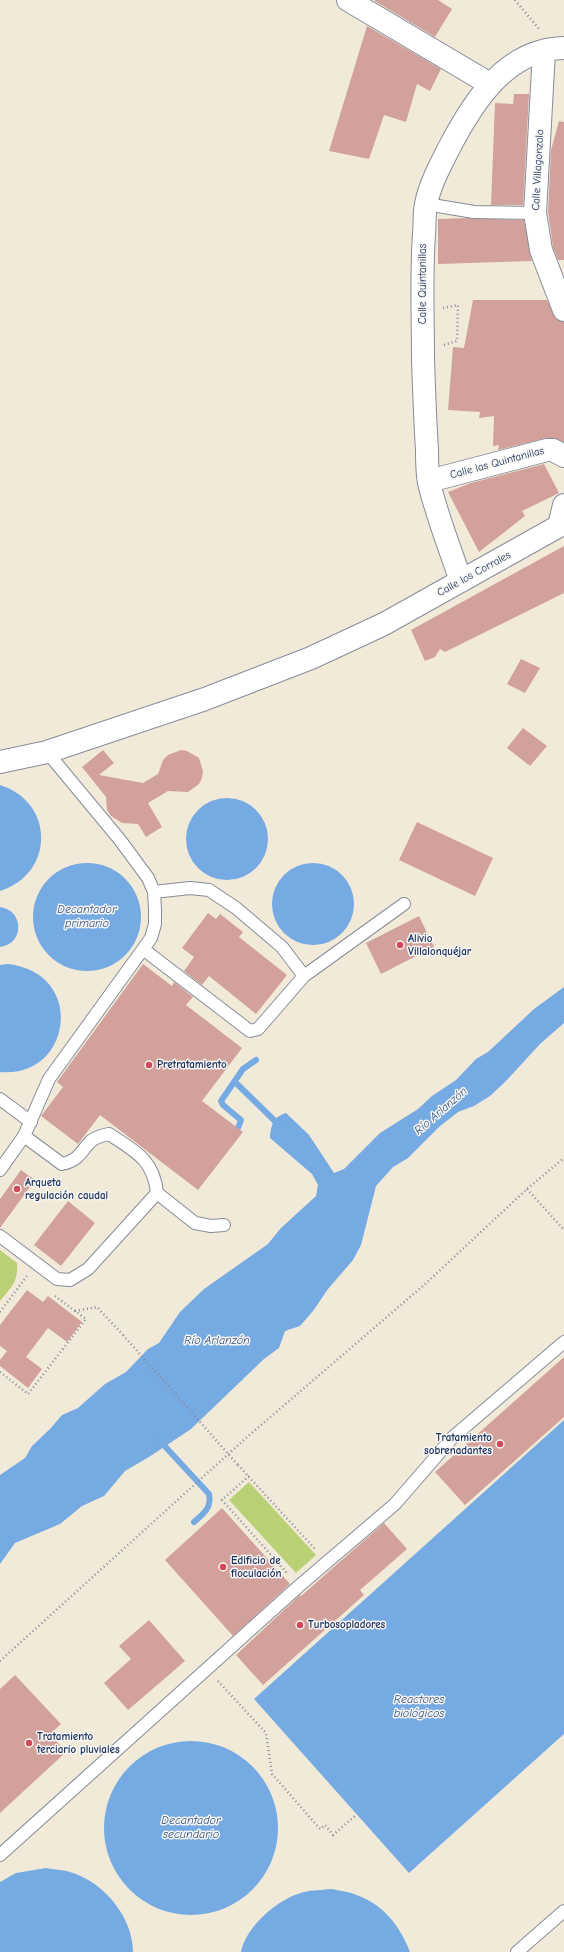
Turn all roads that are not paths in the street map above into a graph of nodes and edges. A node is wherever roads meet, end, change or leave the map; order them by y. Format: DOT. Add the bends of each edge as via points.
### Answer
graph roads {
  1 [pos="348,0"];
  2 [pos="554,49"];
  3 [pos="490,84"];
  4 [pos="426,204"];
  5 [pos="535,213"];
  6 [pos="564,310"];
  7 [pos="564,456"];
  8 [pos="429,481"];
  9 [pos="564,505"];
  10 [pos="562,526"];
  11 [pos="461,581"];
  12 [pos="47,752"];
  13 [pos="0,762"];
  14 [pos="154,892"];
  15 [pos="404,904"];
  16 [pos="143,950"];
  17 [pos="304,976"];
  18 [pos="0,1099"];
  19 [pos="31,1122"];
  20 [pos="24,1136"];
  21 [pos="0,1170"];
  22 [pos="157,1193"];
  23 [pos="224,1225"];
  24 [pos="0,1236"];
  25 [pos="564,1342"];
  26 [pos="0,1855"];
  27 [pos="564,1911"];
  28 [pos="517,1952"];
  1 -- 3 [label="street"];
  2 -- 3 [label="street, Calle Quintanillas" via="529,56 509,67"];
  2 -- 5 [label="street, Calle Villagonzalo"];
  3 -- 4 [label="street, Calle Quintanillas" via="471,108 454,139 437,172"];
  4 -- 5 [label="lane" via="474,212"];
  4 -- 8 [label="street, Calle Quintanillas" via="422,257 425,420"];
  5 -- 6 [label="street, Calle Villagonzalo" via="541,250"];
  7 -- 8 [label="street, Calle las Quintanillas" via="547,450"];
  8 -- 11 [label="street, Calle Quintanillas" via="438,518"];
  9 -- 10 [label="street"];
  10 -- 11 [label="street, Calle los Corrales"];
  11 -- 12 [label="street, Calle los Corrales" via="384,624 311,658 205,699"];
  12 -- 13 [label="street, Calle los Corrales"];
  12 -- 14 [label="lane" via="120,840 148,878"];
  14 -- 16 [label="lane" via="155,924 151,938"];
  14 -- 17 [label="lane" via="190,888 209,890 236,908 282,947"];
  15 -- 17 [label="lane"];
  16 -- 17 [label="lane" via="250,1031 258,1029"];
  16 -- 19 [label="lane" via="49,1079"];
  18 -- 19 [label="lane"];
  19 -- 20 [label="lane"];
  20 -- 21 [label="lane"];
  20 -- 22 [label="lane" via="62,1164 80,1156 92,1140 109,1134 133,1149 150,1166"];
  22 -- 23 [label="lane" via="195,1223"];
  22 -- 24 [label="lane" via="88,1269 70,1280 57,1279"];
  25 -- 26 [label="lane" via="453,1437 395,1504 299,1586"];
  27 -- 28 [label="lane"];
}
